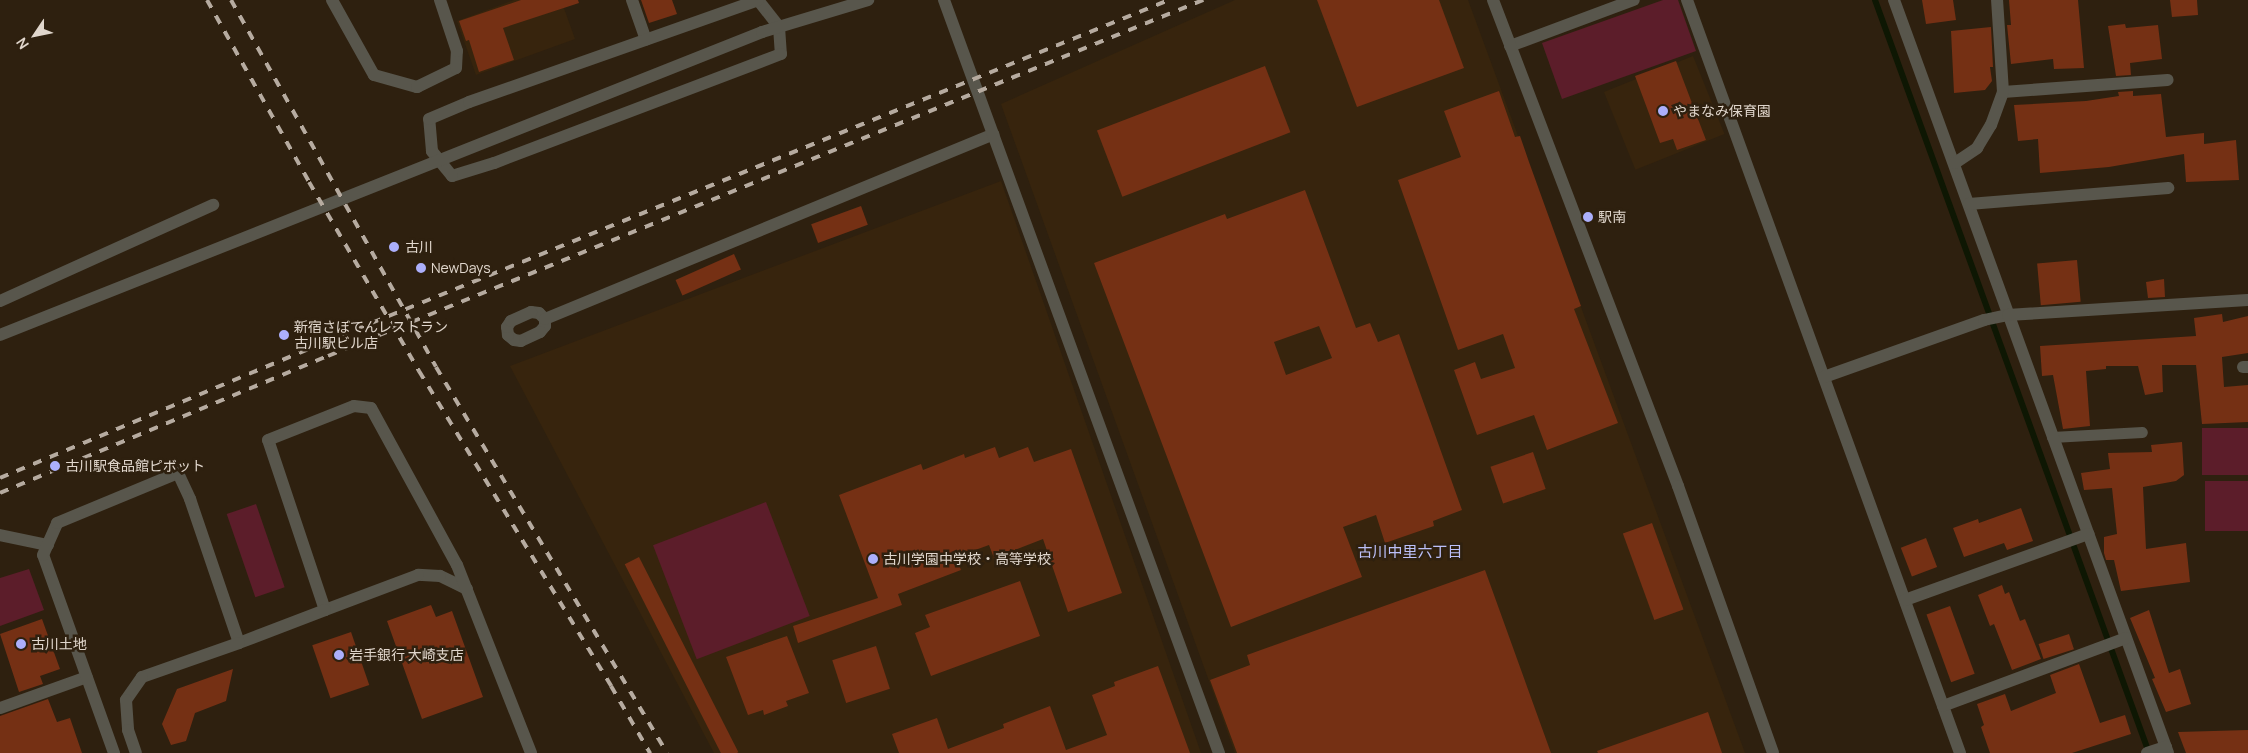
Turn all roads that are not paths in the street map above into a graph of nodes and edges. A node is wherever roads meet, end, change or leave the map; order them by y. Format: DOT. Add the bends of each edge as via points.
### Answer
graph roads {
  1 [pos="332,0"];
  2 [pos="440,0"];
  3 [pos="632,0"];
  4 [pos="868,0"];
  5 [pos="944,0"];
  6 [pos="1494,0"];
  7 [pos="1634,0"];
  8 [pos="1687,0"];
  9 [pos="1894,0"];
  10 [pos="1997,0"];
  11 [pos="779,27"];
  12 [pos="646,40"];
  13 [pos="1510,46"];
  14 [pos="2168,80"];
  15 [pos="2003,92"];
  16 [pos="992,134"];
  17 [pos="1955,163"];
  18 [pos="2168,188"];
  19 [pos="1969,204"];
  20 [pos="213,205"];
  21 [pos="2248,300"];
  22 [pos="0,301"];
  23 [pos="2004,316"];
  24 [pos="545,319"];
  25 [pos="0,335"];
  26 [pos="1824,377"];
  27 [pos="2142,432"];
  28 [pos="2052,437"];
  29 [pos="0,535"];
  30 [pos="2083,536"];
  31 [pos="48,545"];
  32 [pos="467,589"];
  33 [pos="1905,600"];
  34 [pos="325,610"];
  35 [pos="2120,641"];
  36 [pos="239,644"];
  37 [pos="87,677"];
  38 [pos="1943,706"];
  39 [pos="0,708"];
  40 [pos="2159,751"];
  41 [pos="114,753"];
  42 [pos="136,753"];
  43 [pos="531,753"];
  44 [pos="1219,753"];
  45 [pos="1773,753"];
  46 [pos="1960,753"];
  1 -- 2 [label="street" via="374,75 417,87 456,68 457,51"];
  3 -- 12 [label="street"];
  4 -- 11 [label="street"];
  5 -- 16 [label="street"];
  6 -- 13 [label="street"];
  7 -- 13 [label="street"];
  8 -- 26 [label="street"];
  9 -- 17 [label="street"];
  10 -- 15 [label="street"];
  11 -- 12 [label="street" via="758,0"];
  11 -- 12 [label="street" via="781,54 494,163 452,176 432,151 429,119"];
  11 -- 25 [label="street"];
  13 -- 45 [label="street" via="1678,486"];
  14 -- 15 [label="street"];
  15 -- 17 [label="street" via="1991,125 1977,148"];
  16 -- 24 [label="street"];
  16 -- 44 [label="street"];
  17 -- 19 [label="street"];
  18 -- 19 [label="street"];
  19 -- 23 [label="street"];
  20 -- 22 [label="street"];
  21 -- 23 [label="street"];
  23 -- 26 [label="street" via="1984,320"];
  23 -- 28 [label="street"];
  26 -- 33 [label="street"];
  27 -- 28 [label="lane"];
  28 -- 30 [label="street"];
  29 -- 31 [label="street"];
  30 -- 33 [label="street"];
  30 -- 35 [label="street"];
  31 -- 36 [label="street" via="56,523 178,473 190,499"];
  31 -- 37 [label="street" via="43,555"];
  32 -- 34 [label="street" via="440,576 418,575"];
  32 -- 34 [label="street" via="371,408 354,406 268,440"];
  32 -- 43 [label="street"];
  33 -- 38 [label="street"];
  34 -- 36 [label="street"];
  35 -- 38 [label="street"];
  35 -- 40 [label="street"];
  36 -- 42 [label="street" via="142,677 126,700 128,730"];
  37 -- 39 [label="street"];
  37 -- 41 [label="street"];
  38 -- 46 [label="street"];
}
